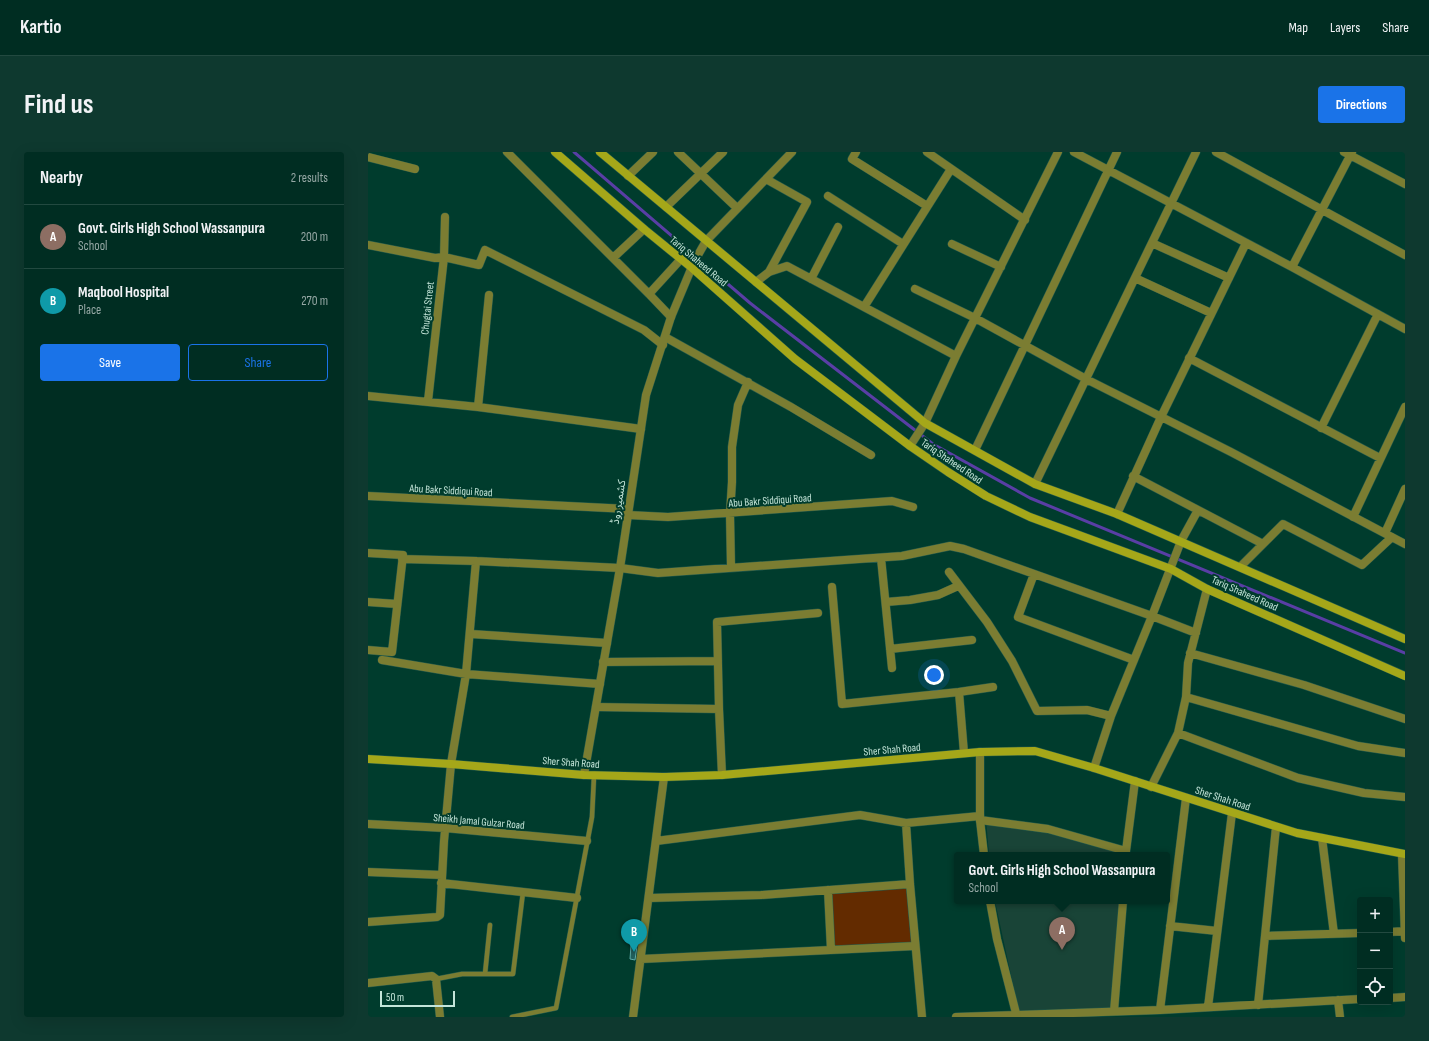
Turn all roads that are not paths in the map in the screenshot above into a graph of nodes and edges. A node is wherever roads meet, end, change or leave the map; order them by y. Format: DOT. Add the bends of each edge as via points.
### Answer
graph roads {
  1 [pos="507,152"];
  2 [pos="555,152"];
  3 [pos="600,152"];
  4 [pos="653,152"];
  5 [pos="678,152"];
  6 [pos="723,152"];
  7 [pos="792,152"];
  8 [pos="856,152"];
  9 [pos="927,152"];
  10 [pos="1058,152"];
  11 [pos="1074,152"];
  12 [pos="1117,152"];
  13 [pos="1196,152"];
  14 [pos="1216,152"];
  15 [pos="1349,153"];
  16 [pos="368,157"];
  17 [pos="415,169"];
  18 [pos="951,169"];
  19 [pos="1108,170"];
  20 [pos="701,174"];
  21 [pos="628,176"];
  22 [pos="766,179"];
  23 [pos="1405,184"];
  24 [pos="828,196"];
  25 [pos="1172,203"];
  26 [pos="927,206"];
  27 [pos="666,208"];
  28 [pos="737,208"];
  29 [pos="1322,210"];
  30 [pos="446,217"];
  31 [pos="1025,220"];
  32 [pos="838,227"];
  33 [pos="644,229"];
  34 [pos="706,241"];
  35 [pos="1246,242"];
  36 [pos="1152,243"];
  37 [pos="903,244"];
  38 [pos="952,244"];
  39 [pos="368,245"];
  40 [pos="1405,255"];
  41 [pos="444,257"];
  42 [pos="613,258"];
  43 [pos="681,259"];
  44 [pos="693,265"];
  45 [pos="1001,267"];
  46 [pos="1292,267"];
  47 [pos="769,272"];
  48 [pos="1135,278"];
  49 [pos="1229,278"];
  50 [pos="811,279"];
  51 [pos="756,282"];
  52 [pos="915,288"];
  53 [pos="649,294"];
  54 [pos="489,295"];
  55 [pos="864,307"];
  56 [pos="1211,313"];
  57 [pos="1378,314"];
  58 [pos="671,317"];
  59 [pos="975,318"];
  60 [pos="1405,329"];
  61 [pos="664,341"];
  62 [pos="1025,346"];
  63 [pos="956,356"];
  64 [pos="1189,358"];
  65 [pos="1086,379"];
  66 [pos="748,382"];
  67 [pos="368,396"];
  68 [pos="428,401"];
  69 [pos="478,407"];
  70 [pos="1405,407"];
  71 [pos="1161,417"];
  72 [pos="925,423"];
  73 [pos="1321,428"];
  74 [pos="641,429"];
  75 [pos="912,443"];
  76 [pos="975,450"];
  77 [pos="871,454"];
  78 [pos="1380,458"];
  79 [pos="1133,476"];
  80 [pos="1035,484"];
  81 [pos="1405,489"];
  82 [pos="368,496"];
  83 [pos="913,506"];
  84 [pos="1198,510"];
  85 [pos="628,512"];
  86 [pos="730,514"];
  87 [pos="1117,514"];
  88 [pos="1353,517"];
  89 [pos="1388,535"];
  90 [pos="1180,544"];
  91 [pos="1263,544"];
  92 [pos="1405,544"];
  93 [pos="368,553"];
  94 [pos="881,558"];
  95 [pos="402,559"];
  96 [pos="476,561"];
  97 [pos="1240,567"];
  98 [pos="620,568"];
  99 [pos="731,568"];
  100 [pos="1171,568"];
  101 [pos="949,572"];
  102 [pos="1034,574"];
  103 [pos="958,586"];
  104 [pos="832,587"];
  105 [pos="1207,589"];
  106 [pos="368,602"];
  107 [pos="886,602"];
  108 [pos="398,604"];
  109 [pos="818,613"];
  110 [pos="1152,616"];
  111 [pos="1196,633"];
  112 [pos="471,634"];
  113 [pos="1405,639"];
  114 [pos="972,640"];
  115 [pos="607,643"];
  116 [pos="890,649"];
  117 [pos="368,650"];
  118 [pos="1190,653"];
  119 [pos="382,660"];
  120 [pos="1134,660"];
  121 [pos="718,661"];
  122 [pos="603,662"];
  123 [pos="892,668"];
  124 [pos="466,674"];
  125 [pos="1405,676"];
  126 [pos="600,684"];
  127 [pos="993,687"];
  128 [pos="959,692"];
  129 [pos="1186,698"];
  130 [pos="596,707"];
  131 [pos="719,709"];
  132 [pos="1111,716"];
  133 [pos="1405,719"];
  134 [pos="1178,733"];
  135 [pos="980,752"];
  136 [pos="964,753"];
  137 [pos="1405,753"];
  138 [pos="368,759"];
  139 [pos="451,764"];
  140 [pos="1094,768"];
  141 [pos="584,775"];
  142 [pos="722,775"];
  143 [pos="594,776"];
  144 [pos="664,777"];
  145 [pos="1134,781"];
  146 [pos="1151,787"];
  147 [pos="1405,797"];
  148 [pos="1186,798"];
  149 [pos="1232,813"];
  150 [pos="980,818"];
  151 [pos="906,823"];
  152 [pos="368,824"];
  153 [pos="1276,827"];
  154 [pos="445,828"];
  155 [pos="1322,838"];
  156 [pos="656,840"];
  157 [pos="587,842"];
  158 [pos="984,852"];
  159 [pos="1123,852"];
  160 [pos="1126,852"];
  161 [pos="1404,854"];
  162 [pos="368,872"];
  163 [pos="441,879"];
  164 [pos="910,884"];
  165 [pos="828,890"];
  166 [pos="523,892"];
  167 [pos="577,898"];
  168 [pos="649,898"];
  169 [pos="991,904"];
  170 [pos="1122,904"];
  171 [pos="368,922"];
  172 [pos="490,925"];
  173 [pos="1170,926"];
  174 [pos="1217,931"];
  175 [pos="1405,931"];
  176 [pos="1393,932"];
  177 [pos="1357,933"];
  178 [pos="1334,934"];
  179 [pos="1265,936"];
  180 [pos="1405,938"];
  181 [pos="915,946"];
  182 [pos="831,950"];
  183 [pos="641,959"];
  184 [pos="485,974"];
  185 [pos="436,980"];
  186 [pos="368,983"];
  187 [pos="1405,997"];
  188 [pos="1393,998"];
  189 [pos="1357,999"];
  190 [pos="1338,1000"];
  191 [pos="1258,1005"];
  192 [pos="1208,1007"];
  193 [pos="1160,1010"];
  194 [pos="1114,1011"];
  195 [pos="1016,1016"];
  196 [pos="440,1017"];
  197 [pos="512,1017"];
  198 [pos="633,1017"];
  199 [pos="922,1017"];
  200 [pos="956,1017"];
  201 [pos="1340,1017"];
  1 -- 42 [label="street"];
  2 -- 33 [label="main road, Tariq Shaheed Road"];
  3 -- 21 [label="main road, Tariq Shaheed Road"];
  4 -- 21 [label="street"];
  5 -- 20 [label="street"];
  6 -- 20 [label="street"];
  7 -- 22 [label="street, کشمیر روڈ"];
  8 -- 26 [label="street" via="852,159"];
  9 -- 18 [label="street"];
  10 -- 31 [label="street"];
  11 -- 19 [label="street"];
  12 -- 19 [label="street"];
  13 -- 25 [label="street"];
  14 -- 29 [label="street"];
  15 -- 23 [label="street"];
  15 -- 29 [label="street"];
  16 -- 17 [label="street"];
  18 -- 26 [label="street"];
  18 -- 31 [label="street"];
  19 -- 25 [label="street"];
  19 -- 62 [label="street"];
  20 -- 27 [label="street"];
  20 -- 28 [label="street"];
  21 -- 27 [label="main road, Tariq Shaheed Road"];
  22 -- 28 [label="street, کشمیر روڈ"];
  22 -- 47 [label="street" via="807,202"];
  24 -- 37 [label="street"];
  25 -- 35 [label="street"];
  25 -- 36 [label="street"];
  26 -- 37 [label="street"];
  27 -- 34 [label="main road, Tariq Shaheed Road"];
  28 -- 34 [label="street, کشمیر روڈ"];
  29 -- 40 [label="street"];
  29 -- 46 [label="street"];
  30 -- 41 [label="street, Chugtai Street"];
  31 -- 45 [label="street"];
  32 -- 50 [label="street"];
  33 -- 42 [label="street"];
  33 -- 43 [label="main road, Tariq Shaheed Road"];
  34 -- 44 [label="street, کشمیر روڈ"];
  34 -- 51 [label="main road, Tariq Shaheed Road"];
  35 -- 46 [label="street"];
  35 -- 49 [label="street"];
  36 -- 48 [label="street"];
  36 -- 49 [label="street"];
  37 -- 55 [label="street"];
  38 -- 45 [label="street"];
  39 -- 41 [label="street" via="435,258"];
  41 -- 61 [label="street" via="479,265 485,250"];
  41 -- 68 [label="street, Chugtai Street"];
  42 -- 53 [label="street"];
  43 -- 44 [label="main road, Tariq Shaheed Road"];
  43 -- 53 [label="street"];
  44 -- 58 [label="street, کشمیر روڈ"];
  44 -- 75 [label="main road, Tariq Shaheed Road" via="795,359"];
  45 -- 59 [label="street"];
  46 -- 57 [label="street"];
  47 -- 50 [label="street" via="787,266"];
  47 -- 51 [label="street"];
  48 -- 56 [label="street"];
  48 -- 65 [label="street"];
  49 -- 56 [label="street"];
  50 -- 55 [label="street"];
  51 -- 72 [label="main road, Tariq Shaheed Road"];
  52 -- 59 [label="street"];
  53 -- 58 [label="street"];
  54 -- 69 [label="street"];
  55 -- 63 [label="street"];
  56 -- 64 [label="street"];
  57 -- 60 [label="street"];
  57 -- 73 [label="street"];
  58 -- 61 [label="street, کشمیر روڈ"];
  59 -- 62 [label="street"];
  59 -- 63 [label="street"];
  61 -- 66 [label="street"];
  61 -- 74 [label="street, کشمیر روڈ" via="646,395"];
  62 -- 65 [label="street"];
  62 -- 76 [label="street"];
  63 -- 72 [label="street"];
  64 -- 71 [label="street"];
  64 -- 73 [label="street"];
  65 -- 71 [label="street"];
  65 -- 80 [label="street"];
  66 -- 77 [label="street"];
  66 -- 86 [label="street" via="738,405 732,447"];
  67 -- 68 [label="street"];
  68 -- 69 [label="street"];
  69 -- 74 [label="street"];
  70 -- 78 [label="street"];
  71 -- 79 [label="street"];
  71 -- 88 [label="street"];
  72 -- 75 [label="street"];
  72 -- 76 [label="main road, Tariq Shaheed Road"];
  73 -- 78 [label="street"];
  74 -- 85 [label="street, کشمیر روڈ"];
  75 -- 100 [label="main road, Tariq Shaheed Road" via="948,472 986,496 1030,517"];
  76 -- 80 [label="main road, Tariq Shaheed Road"];
  78 -- 88 [label="street"];
  79 -- 84 [label="street"];
  79 -- 87 [label="street"];
  80 -- 87 [label="main road, Tariq Shaheed Road"];
  81 -- 89 [label="street"];
  82 -- 85 [label="street, Abu Bakr Siddiqui Road"];
  83 -- 86 [label="street, Abu Bakr Siddiqui Road" via="892,502"];
  84 -- 90 [label="street"];
  84 -- 91 [label="street"];
  85 -- 86 [label="street, Abu Bakr Siddiqui Road" via="668,517"];
  85 -- 98 [label="street, کشمیر روڈ"];
  86 -- 99 [label="street"];
  87 -- 90 [label="main road, Tariq Shaheed Road"];
  88 -- 89 [label="street"];
  89 -- 91 [label="street" via="1362,565 1284,524"];
  89 -- 92 [label="street"];
  90 -- 97 [label="main road, Tariq Shaheed Road"];
  90 -- 100 [label="street"];
  91 -- 97 [label="street"];
  93 -- 95 [label="street" via="403,555"];
  94 -- 99 [label="street"];
  94 -- 102 [label="street" via="950,546"];
  94 -- 107 [label="street"];
  95 -- 96 [label="street"];
  95 -- 108 [label="street"];
  96 -- 98 [label="street"];
  96 -- 112 [label="street"];
  97 -- 113 [label="main road, Tariq Shaheed Road"];
  98 -- 99 [label="street" via="658,572"];
  98 -- 115 [label="street, کشمیر روڈ"];
  100 -- 105 [label="main road, Tariq Shaheed Road"];
  100 -- 110 [label="street"];
  101 -- 103 [label="street"];
  102 -- 110 [label="street"];
  102 -- 120 [label="street" via="1018,617"];
  103 -- 107 [label="street" via="938,595"];
  103 -- 132 [label="street" via="987,622 1012,661 1037,710 1086,710"];
  104 -- 128 [label="street" via="842,704"];
  105 -- 111 [label="street"];
  105 -- 125 [label="main road, Tariq Shaheed Road"];
  106 -- 108 [label="street"];
  107 -- 116 [label="street"];
  108 -- 117 [label="street" via="392,652"];
  109 -- 121 [label="street" via="717,622"];
  110 -- 111 [label="street"];
  110 -- 120 [label="street"];
  111 -- 118 [label="street"];
  112 -- 115 [label="street"];
  112 -- 124 [label="street"];
  114 -- 116 [label="street"];
  115 -- 122 [label="street, کشمیر روڈ"];
  116 -- 123 [label="street"];
  118 -- 129 [label="street"];
  118 -- 133 [label="street" via="1304,685"];
  119 -- 124 [label="street"];
  120 -- 132 [label="street"];
  121 -- 122 [label="street"];
  121 -- 131 [label="street"];
  122 -- 126 [label="street, کشمیر روڈ"];
  124 -- 126 [label="street"];
  124 -- 139 [label="street"];
  126 -- 130 [label="street, کشمیر روڈ"];
  127 -- 128 [label="street"];
  128 -- 136 [label="street"];
  129 -- 134 [label="street"];
  129 -- 137 [label="street" via="1358,746"];
  130 -- 131 [label="street"];
  130 -- 141 [label="street, کشمیر روڈ"];
  131 -- 142 [label="street"];
  132 -- 140 [label="street"];
  134 -- 146 [label="street"];
  134 -- 147 [label="street" via="1298,778 1364,793"];
  135 -- 136 [label="main road, Sher Shah Road"];
  135 -- 140 [label="main road, Sher Shah Road" via="1034,751"];
  135 -- 150 [label="street"];
  136 -- 142 [label="main road, Sher Shah Road"];
  138 -- 139 [label="main road, Sher Shah Road"];
  139 -- 141 [label="main road, Sher Shah Road"];
  139 -- 154 [label="street"];
  140 -- 145 [label="main road, Sher Shah Road"];
  141 -- 143 [label="main road, Sher Shah Road"];
  142 -- 144 [label="main road, Sher Shah Road"];
  143 -- 144 [label="main road, Sher Shah Road"];
  143 -- 157 [label="lane" via="592,817"];
  144 -- 156 [label="street"];
  145 -- 146 [label="main road, Sher Shah Road"];
  145 -- 160 [label="street"];
  146 -- 148 [label="main road, Sher Shah Road"];
  148 -- 149 [label="main road, Sher Shah Road"];
  148 -- 173 [label="street"];
  149 -- 153 [label="main road, Sher Shah Road"];
  149 -- 174 [label="street"];
  150 -- 151 [label="street"];
  150 -- 158 [label="street"];
  150 -- 159 [label="street" via="1048,829"];
  151 -- 156 [label="street" via="860,815"];
  151 -- 164 [label="street"];
  152 -- 154 [label="street, Sheikh Jamal Gulzar Road"];
  153 -- 155 [label="main road, Sher Shah Road"];
  153 -- 179 [label="street"];
  154 -- 157 [label="street, Sheikh Jamal Gulzar Road"];
  154 -- 163 [label="street"];
  155 -- 161 [label="main road, Sher Shah Road"];
  155 -- 178 [label="street"];
  156 -- 168 [label="street"];
  157 -- 167 [label="lane"];
  161 -- 175 [label="street"];
  162 -- 163 [label="street"];
  163 -- 166 [label="street"];
  163 -- 171 [label="street" via="439,916"];
  164 -- 165 [label="street"];
  164 -- 181 [label="street"];
  165 -- 168 [label="street" via="761,895"];
  165 -- 182 [label="street"];
  166 -- 167 [label="street"];
  166 -- 184 [label="lane" via="513,974"];
  167 -- 197 [label="lane" via="556,1008"];
  168 -- 183 [label="street"];
  169 -- 195 [label="street"];
  170 -- 194 [label="street"];
  172 -- 184 [label="lane"];
  173 -- 174 [label="street"];
  173 -- 193 [label="street"];
  174 -- 192 [label="street"];
  175 -- 176 [label="street"];
  175 -- 180 [label="street"];
  177 -- 178 [label="street"];
  178 -- 179 [label="street"];
  179 -- 191 [label="street"];
  181 -- 182 [label="street"];
  181 -- 199 [label="street"];
  182 -- 183 [label="street"];
  183 -- 198 [label="street"];
  184 -- 185 [label="lane" via="462,974"];
  185 -- 186 [label="street" via="432,976"];
  185 -- 196 [label="street"];
  187 -- 188 [label="street"];
  189 -- 190 [label="street"];
  190 -- 191 [label="street"];
  190 -- 201 [label="street"];
  191 -- 192 [label="street"];
  192 -- 193 [label="street"];
  193 -- 194 [label="street"];
  194 -- 195 [label="street"];
  195 -- 200 [label="street"];
}
